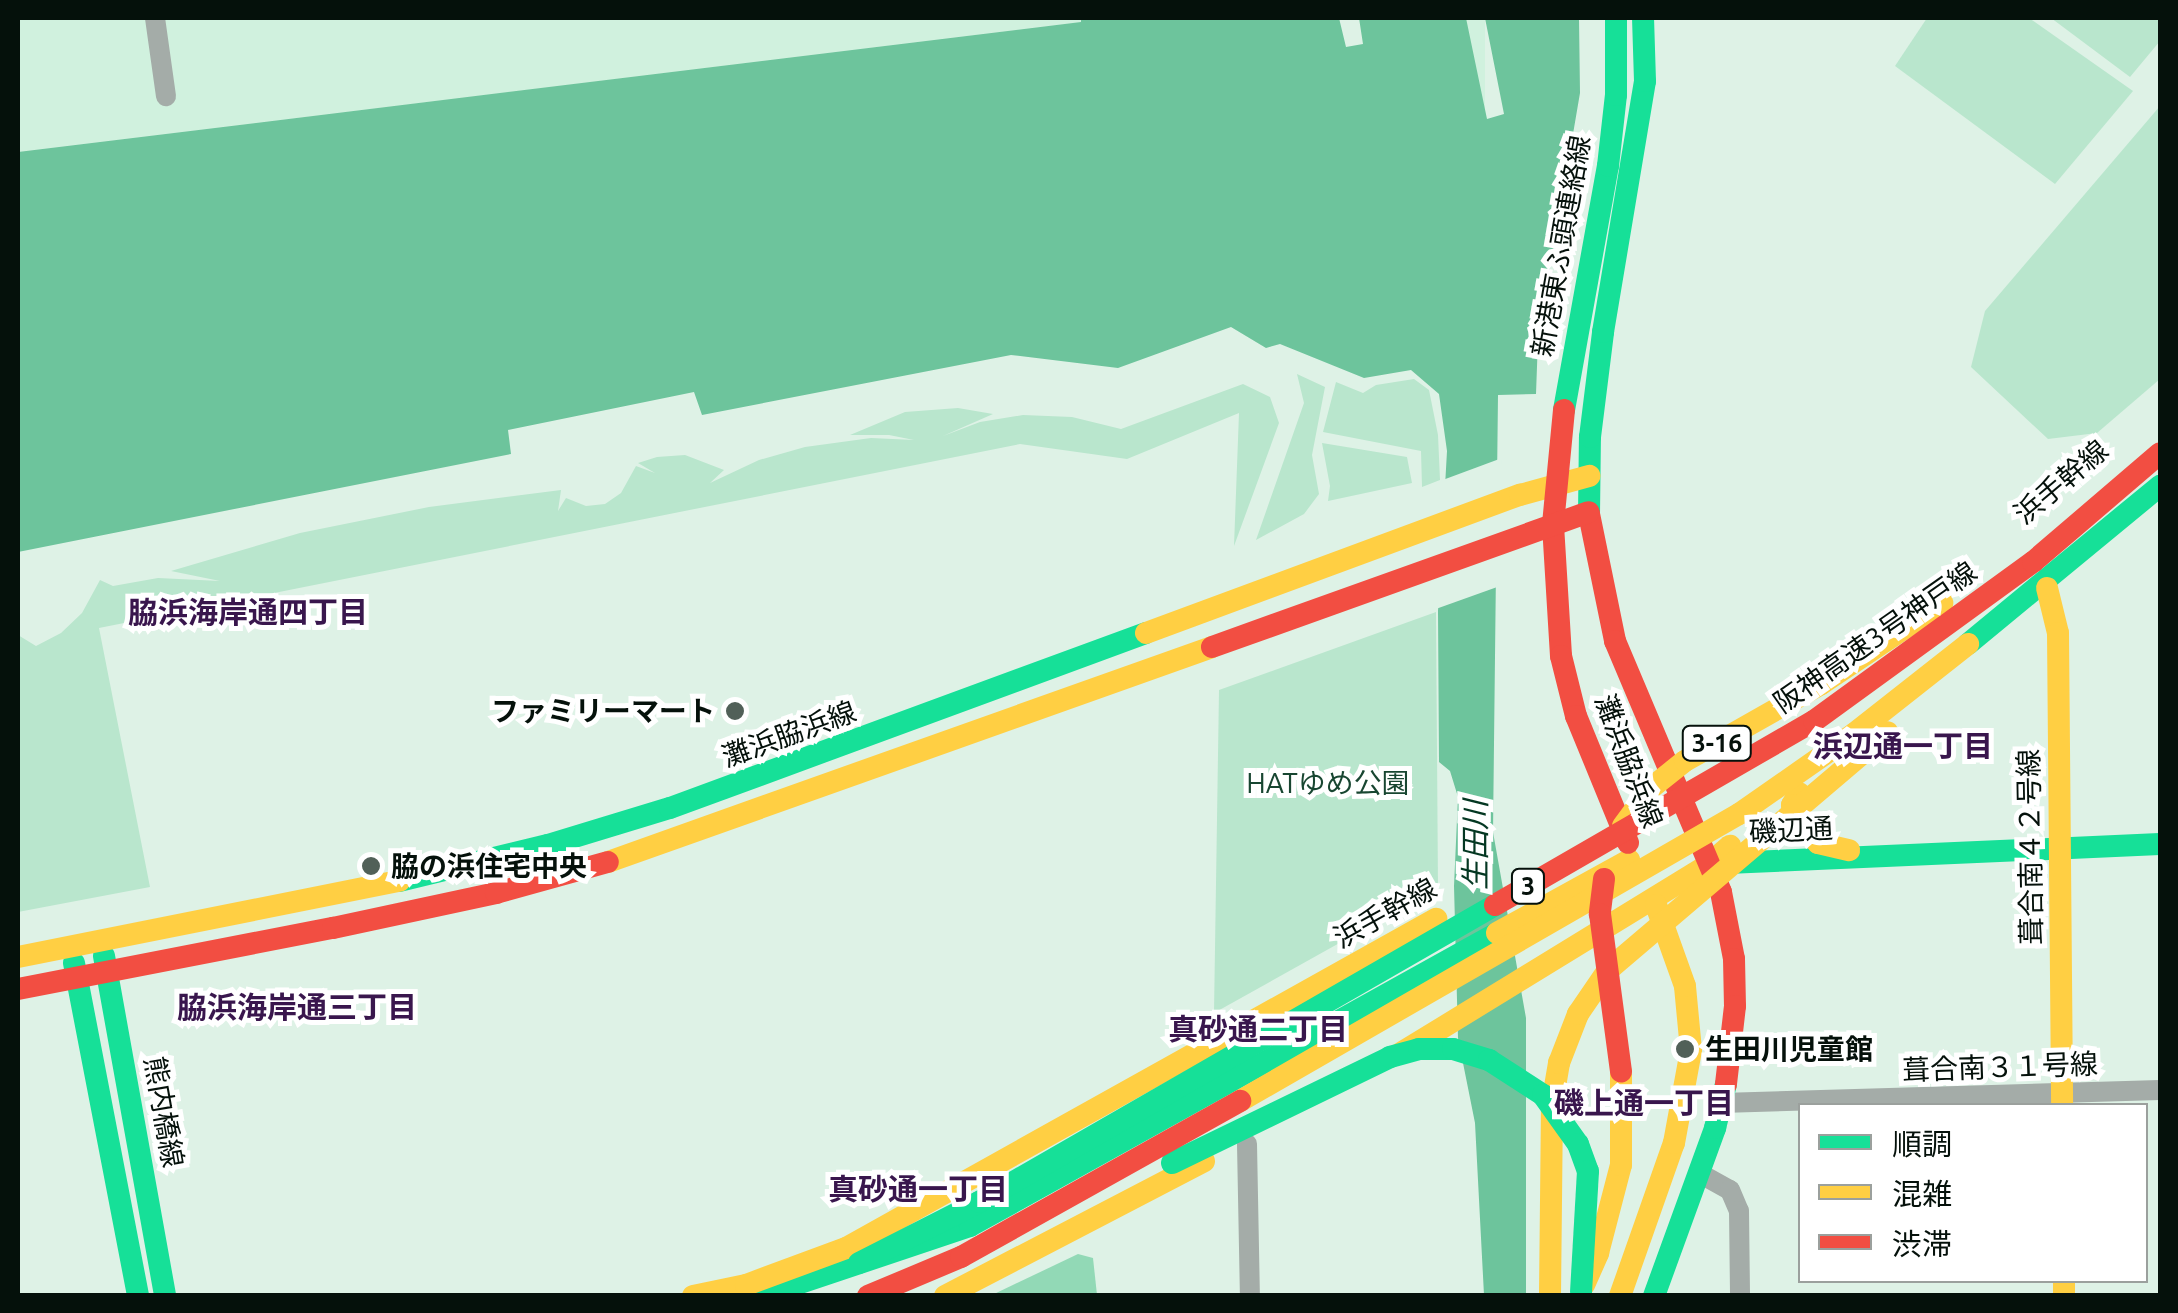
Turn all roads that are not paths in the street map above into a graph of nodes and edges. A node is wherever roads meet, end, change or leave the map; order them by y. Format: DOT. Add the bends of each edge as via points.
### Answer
graph roads {
  1 [pos="156,18"];
  2 [pos="1616,18"];
  3 [pos="1644,18"];
  4 [pos="166,96"];
  5 [pos="2160,438"];
  6 [pos="2160,452"];
  7 [pos="1589,476"];
  8 [pos="1555,484"];
  9 [pos="2160,486"];
  10 [pos="2160,498"];
  11 [pos="1589,512"];
  12 [pos="2160,516"];
  13 [pos="1552,525"];
  14 [pos="2047,588"];
  15 [pos="1968,644"];
  16 [pos="1802,785"];
  17 [pos="1678,789"];
  18 [pos="1618,820"];
  19 [pos="1692,823"];
  20 [pos="2160,844"];
  21 [pos="2060,848"];
  22 [pos="1875,856"];
  23 [pos="1634,857"];
  24 [pos="1709,864"];
  25 [pos="1652,896"];
  26 [pos="101,940"];
  27 [pos="71,946"];
  28 [pos="18,957"];
  29 [pos="107,972"];
  30 [pos="78,978"];
  31 [pos="18,990"];
  32 [pos="2160,1090"];
  33 [pos="2062,1099"];
  34 [pos="1721,1103"];
  35 [pos="1247,1144"];
  36 [pos="1699,1174"];
  37 [pos="1004,1233"];
  38 [pos="860,1263"];
  39 [pos="1580,1294"];
  40 [pos="138,1296"];
  41 [pos="165,1296"];
  42 [pos="693,1296"];
  43 [pos="761,1296"];
  44 [pos="868,1296"];
  45 [pos="945,1296"];
  46 [pos="1250,1296"];
  47 [pos="1550,1296"];
  48 [pos="1620,1296"];
  49 [pos="1654,1296"];
  50 [pos="1740,1296"];
  1 -- 4 [label="street"];
  2 -- 8 [label="main road, 新港東ふ頭連絡線" via="1608,166"];
  3 -- 7 [label="main road, 新港東ふ頭連絡線" via="1641,118 1603,332"];
  5 -- 17 [label="main road, 浜手幹線" via="1962,606"];
  6 -- 38 [label="main road, 阪神高速3号神戸線 / 3, bridge" via="2032,562 1814,721 962,1211"];
  6 -- 39 [label="main road, 3-16, bridge" via="2082,490 1951,597 1821,684 1685,761 1628,816 1605,876 1600,914 1622,1072 1621,1165"];
  7 -- 8 [label="main road, 灘浜脇浜線"];
  7 -- 11 [label="main road, 灘浜脇浜線"];
  8 -- 13 [label="main road, 灘浜脇浜線"];
  8 -- 26 [label="main road, 灘浜脇浜線" via="670,808 402,880"];
  9 -- 15 [label="main road, 阪神高速3号神戸線 / 3"];
  10 -- 14 [label="main road"];
  11 -- 13 [label="main road"];
  11 -- 17 [label="main road, 灘浜脇浜線" via="1614,641"];
  12 -- 14 [label="main road" via="2080,577"];
  13 -- 18 [label="main road, 灘浜脇浜線" via="1561,656 1576,716"];
  13 -- 29 [label="main road" via="628,856 496,893"];
  14 -- 16 [label="main road"];
  14 -- 21 [label="main road, 葺合南４２号線" via="2058,634"];
  15 -- 37 [label="main road, 阪神高速3号神戸線 / 3, bridge" via="1739,814"];
  15 -- 47 [label="main road, bridge" via="1917,706 1851,767 1608,970 1578,1014 1552,1104"];
  16 -- 22 [label="main road, 磯辺通" via="1792,805 1818,843"];
  16 -- 24 [label="main road"];
  17 -- 18 [label="main road, 浜手幹線"];
  17 -- 19 [label="main road, 灘浜脇浜線"];
  18 -- 23 [label="main road, 灘浜脇浜線"];
  18 -- 42 [label="main road, 浜手幹線" via="846,1248 746,1286"];
  19 -- 23 [label="main road"];
  19 -- 24 [label="main road, 灘浜脇浜線"];
  20 -- 21 [label="main road, 磯辺通"];
  21 -- 22 [label="main road, 磯辺通"];
  21 -- 33 [label="main road, 葺合南４２号線"];
  22 -- 24 [label="main road, 磯辺通"];
  23 -- 25 [label="main road, 灘浜脇浜線"];
  23 -- 38 [label="main road, bridge" via="970,1226"];
  24 -- 25 [label="main road"];
  24 -- 34 [label="main road, 灘浜脇浜線" via="1734,959 1730,1068"];
  25 -- 35 [label="main road"];
  25 -- 48 [label="main road, 灘浜脇浜線" via="1685,986 1691,1050 1674,1143"];
  26 -- 27 [label="main road, 灘浜脇浜線"];
  26 -- 29 [label="main road, 熊内橋線"];
  27 -- 28 [label="main road, 灘浜脇浜線"];
  27 -- 30 [label="main road"];
  29 -- 30 [label="main road"];
  29 -- 41 [label="main road, 熊内橋線"];
  30 -- 31 [label="main road"];
  30 -- 40 [label="main road"];
  32 -- 33 [label="street, 葺合南３１号線"];
  33 -- 34 [label="street, 葺合南３１号線"];
  34 -- 36 [label="main road, 灘浜脇浜線"];
  35 -- 45 [label="main road" via="1189,1166"];
  35 -- 46 [label="street"];
  36 -- 49 [label="main road, 灘浜脇浜線"];
  36 -- 50 [label="street" via="1730,1190 1739,1211"];
  37 -- 39 [label="main road, 3-16, bridge" via="1137,1179 1365,1066 1419,1049 1453,1050 1512,1072 1543,1096 1578,1144 1588,1190"];
  37 -- 44 [label="main road, 阪神高速3号神戸線 / 3, bridge"];
  38 -- 43 [label="main road, 阪神高速3号神戸線 / 3"];
}
